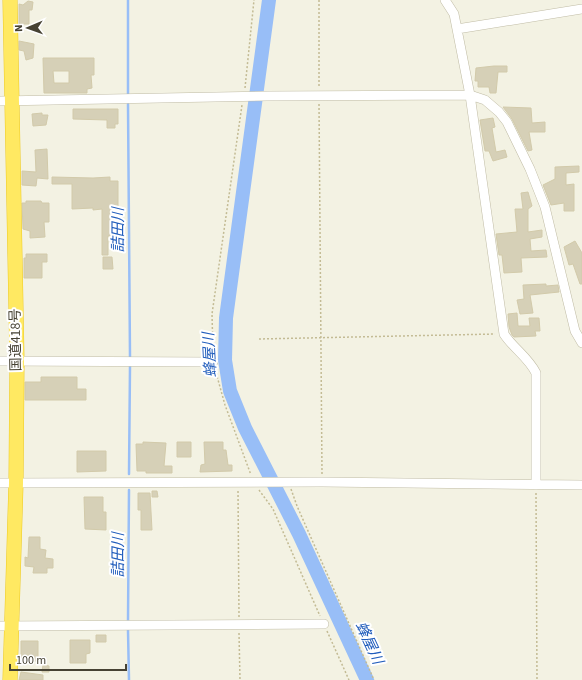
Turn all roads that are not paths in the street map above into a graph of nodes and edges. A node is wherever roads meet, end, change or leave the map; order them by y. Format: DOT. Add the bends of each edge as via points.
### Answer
graph roads {
  1 [pos="10,0"];
  2 [pos="445,0"];
  3 [pos="582,9"];
  4 [pos="457,29"];
  5 [pos="470,95"];
  6 [pos="6,101"];
  7 [pos="582,343"];
  8 [pos="0,361"];
  9 [pos="17,361"];
  10 [pos="213,362"];
  11 [pos="0,482"];
  12 [pos="16,482"];
  13 [pos="536,485"];
  14 [pos="582,485"];
  15 [pos="324,624"];
  16 [pos="5,626"];
  17 [pos="10,680"];
  1 -- 6 [label="highway, 国道418号"];
  2 -- 4 [label="street" via="454,14"];
  3 -- 4 [label="street"];
  4 -- 5 [label="street"];
  5 -- 6 [label="street"];
  5 -- 7 [label="street" via="485,100 499,112 510,127 530,169 545,207 575,331"];
  5 -- 13 [label="street" via="504,334 513,347 531,362 536,373"];
  6 -- 9 [label="highway, 国道418号"];
  8 -- 9 [label="street"];
  9 -- 10 [label="street"];
  9 -- 12 [label="highway, 国道418号"];
  11 -- 12 [label="street"];
  12 -- 13 [label="street"];
  12 -- 16 [label="highway, 国道418号"];
  13 -- 14 [label="street"];
  15 -- 16 [label="street"];
  16 -- 17 [label="highway, 国道418号"];
}
